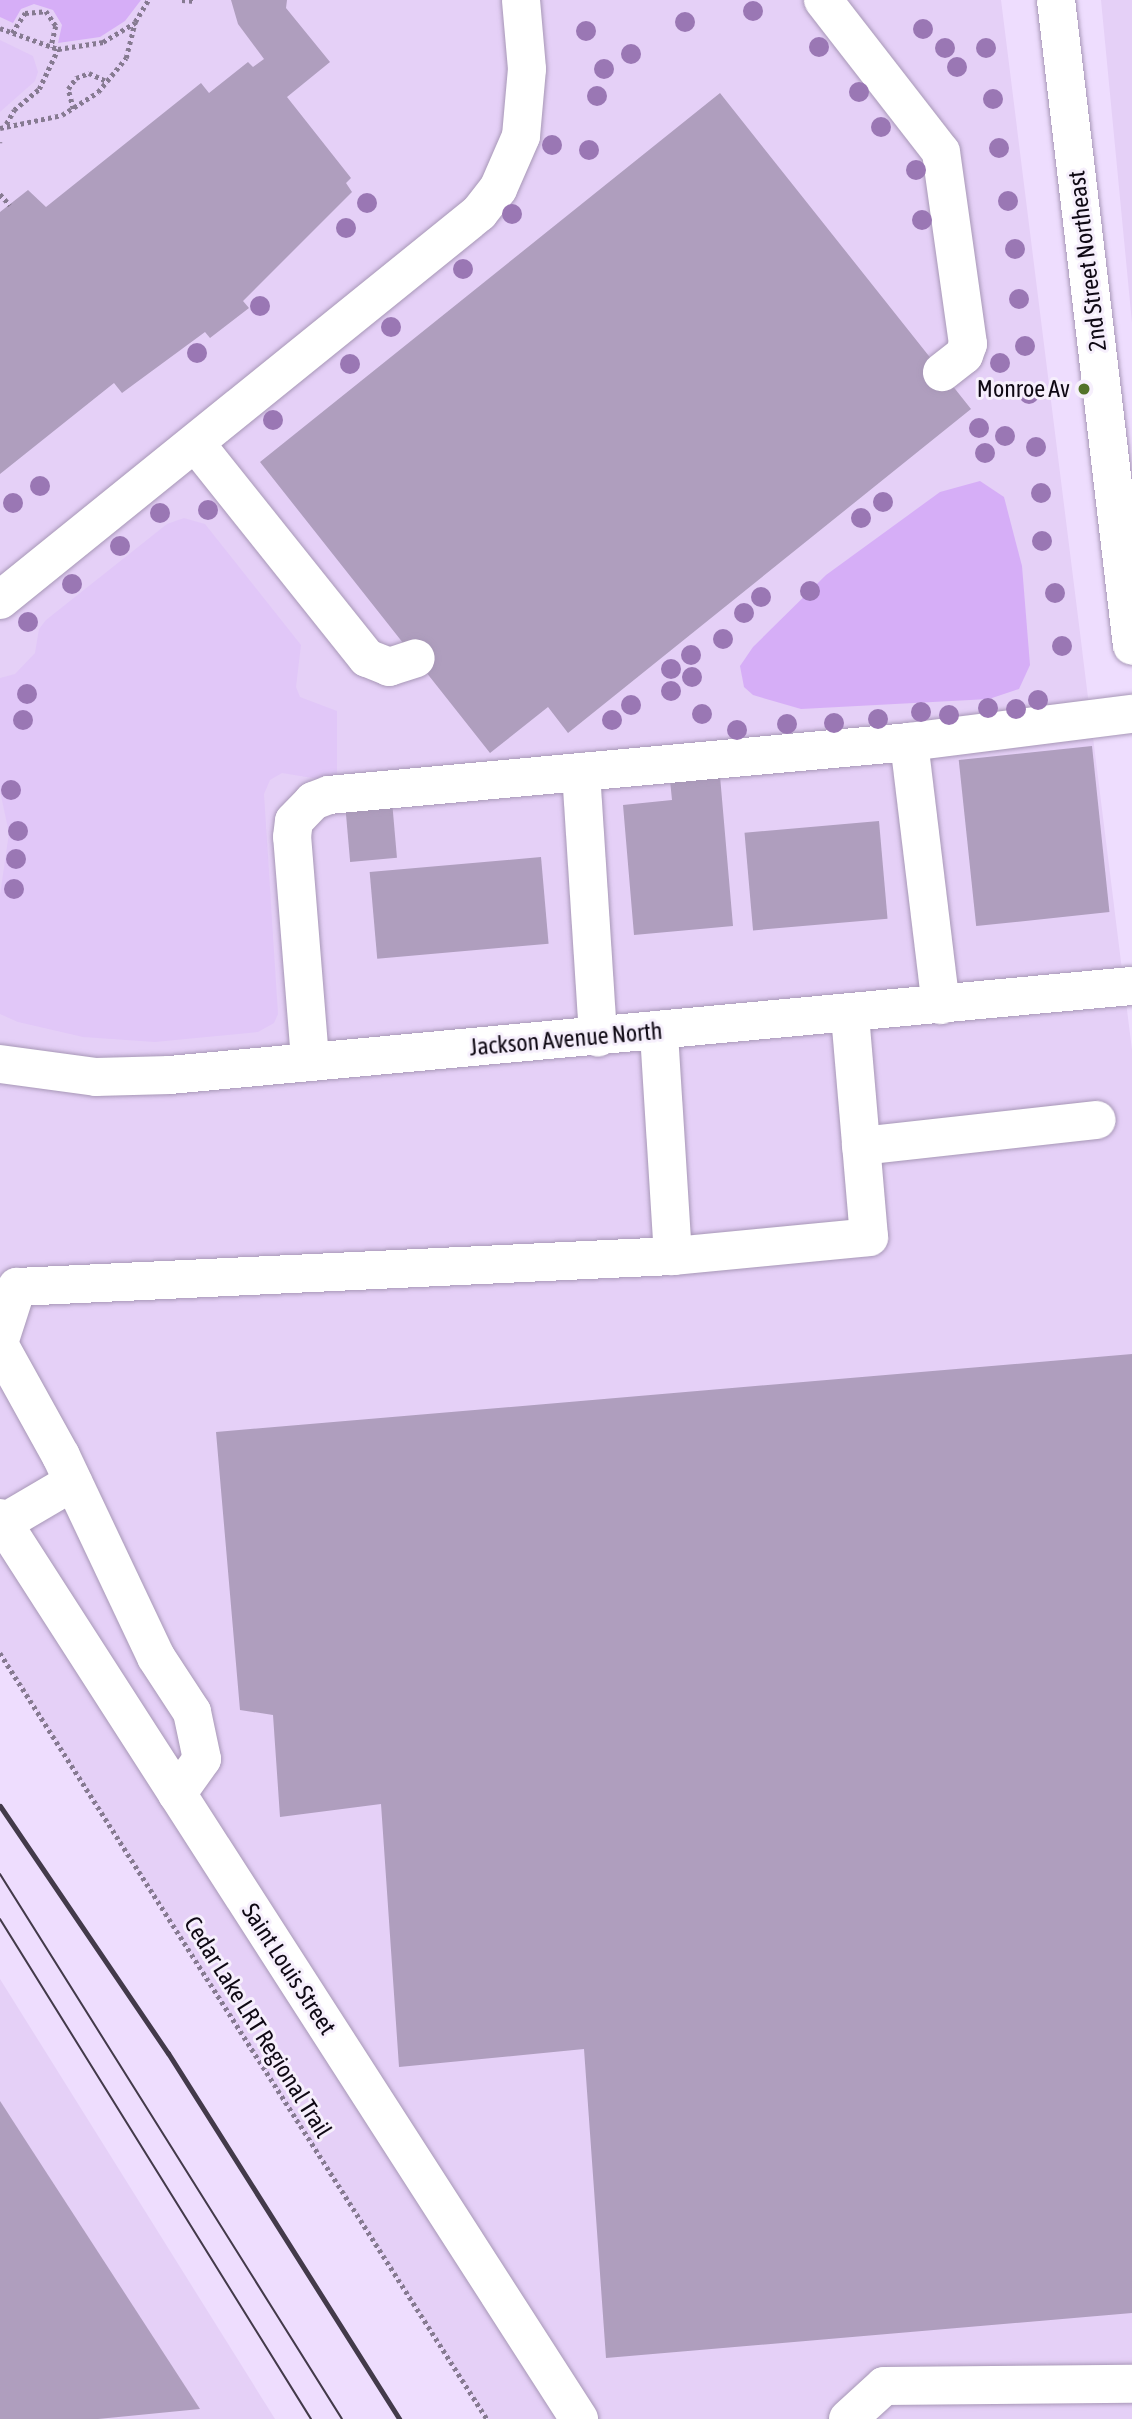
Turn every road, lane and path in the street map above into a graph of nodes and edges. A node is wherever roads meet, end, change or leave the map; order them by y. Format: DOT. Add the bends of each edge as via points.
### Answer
graph roads {
  1 [pos="148,0"];
  2 [pos="182,0"];
  3 [pos="187,0"];
  4 [pos="521,0"];
  5 [pos="823,0"];
  6 [pos="1056,0"];
  7 [pos="195,1"];
  8 [pos="186,7"];
  9 [pos="135,22"];
  10 [pos="0,28"];
  11 [pos="12,33"];
  12 [pos="51,47"];
  13 [pos="58,49"];
  14 [pos="108,82"];
  15 [pos="74,109"];
  16 [pos="6,124"];
  17 [pos="0,128"];
  18 [pos="0,194"];
  19 [pos="10,205"];
  20 [pos="942,372"];
  21 [pos="196,443"];
  22 [pos="1123,474"];
  23 [pos="0,600"];
  24 [pos="1132,646"];
  25 [pos="415,658"];
  26 [pos="1132,714"];
  27 [pos="909,742"];
  28 [pos="581,772"];
  29 [pos="1132,986"];
  30 [pos="941,1004"];
  31 [pos="850,1014"];
  32 [pos="659,1032"];
  33 [pos="598,1037"];
  34 [pos="310,1059"];
  35 [pos="0,1064"];
  36 [pos="1097,1120"];
  37 [pos="861,1146"];
  38 [pos="673,1255"];
  39 [pos="0,1340"];
  40 [pos="0,1346"];
  41 [pos="73,1482"];
  42 [pos="1,1521"];
  43 [pos="0,1653"];
  44 [pos="177,1794"];
  45 [pos="1132,2384"];
  46 [pos="487,2419"];
  47 [pos="579,2419"];
  48 [pos="848,2419"];
  1 -- 9 [label="path"];
  2 -- 3 [label="path"];
  3 -- 7 [label="path"];
  3 -- 8 [label="path"];
  4 -- 21 [label="street" via="527,102 521,136 498,189 460,233"];
  5 -- 20 [label="street" via="941,152 968,344 964,355"];
  6 -- 22 [label="street, 2nd Street Northeast"];
  9 -- 13 [label="path" via="103,42"];
  9 -- 14 [label="path" via="131,49"];
  10 -- 11 [label="path"];
  11 -- 12 [label="path"];
  11 -- 12 [label="path" via="25,13 46,11 56,26"];
  12 -- 13 [label="path"];
  13 -- 16 [label="path" via="39,89 14,110"];
  14 -- 15 [label="path"];
  14 -- 15 [label="path" via="89,73 76,78 68,89"];
  15 -- 16 [label="path" via="36,123"];
  16 -- 17 [label="path"];
  18 -- 19 [label="path"];
  21 -- 23 [label="street"];
  21 -- 25 [label="street" via="367,658 389,667"];
  22 -- 24 [label="street, 2nd Street Northeast"];
  26 -- 27 [label="street"];
  27 -- 28 [label="street"];
  27 -- 30 [label="street"];
  28 -- 33 [label="street"];
  28 -- 34 [label="street" via="329,795 302,809 292,837"];
  29 -- 30 [label="street, Jackson Avenue North"];
  30 -- 31 [label="street, Jackson Avenue North"];
  31 -- 32 [label="street, Jackson Avenue North"];
  31 -- 37 [label="street"];
  32 -- 33 [label="street, Jackson Avenue North"];
  32 -- 38 [label="street"];
  33 -- 34 [label="street, Jackson Avenue North"];
  34 -- 35 [label="street, Jackson Avenue North" via="170,1075 96,1077"];
  36 -- 37 [label="street"];
  37 -- 38 [label="street" via="869,1237"];
  38 -- 39 [label="street" via="17,1287"];
  40 -- 41 [label="street"];
  41 -- 42 [label="street"];
  41 -- 44 [label="street" via="156,1657 192,1712 202,1759"];
  42 -- 44 [label="street, Saint Louis Street"];
  43 -- 46 [label="path, Cedar Lake LRT Regional Trail"];
  44 -- 47 [label="street, Saint Louis Street"];
  45 -- 48 [label="street" via="884,2386"];
}
